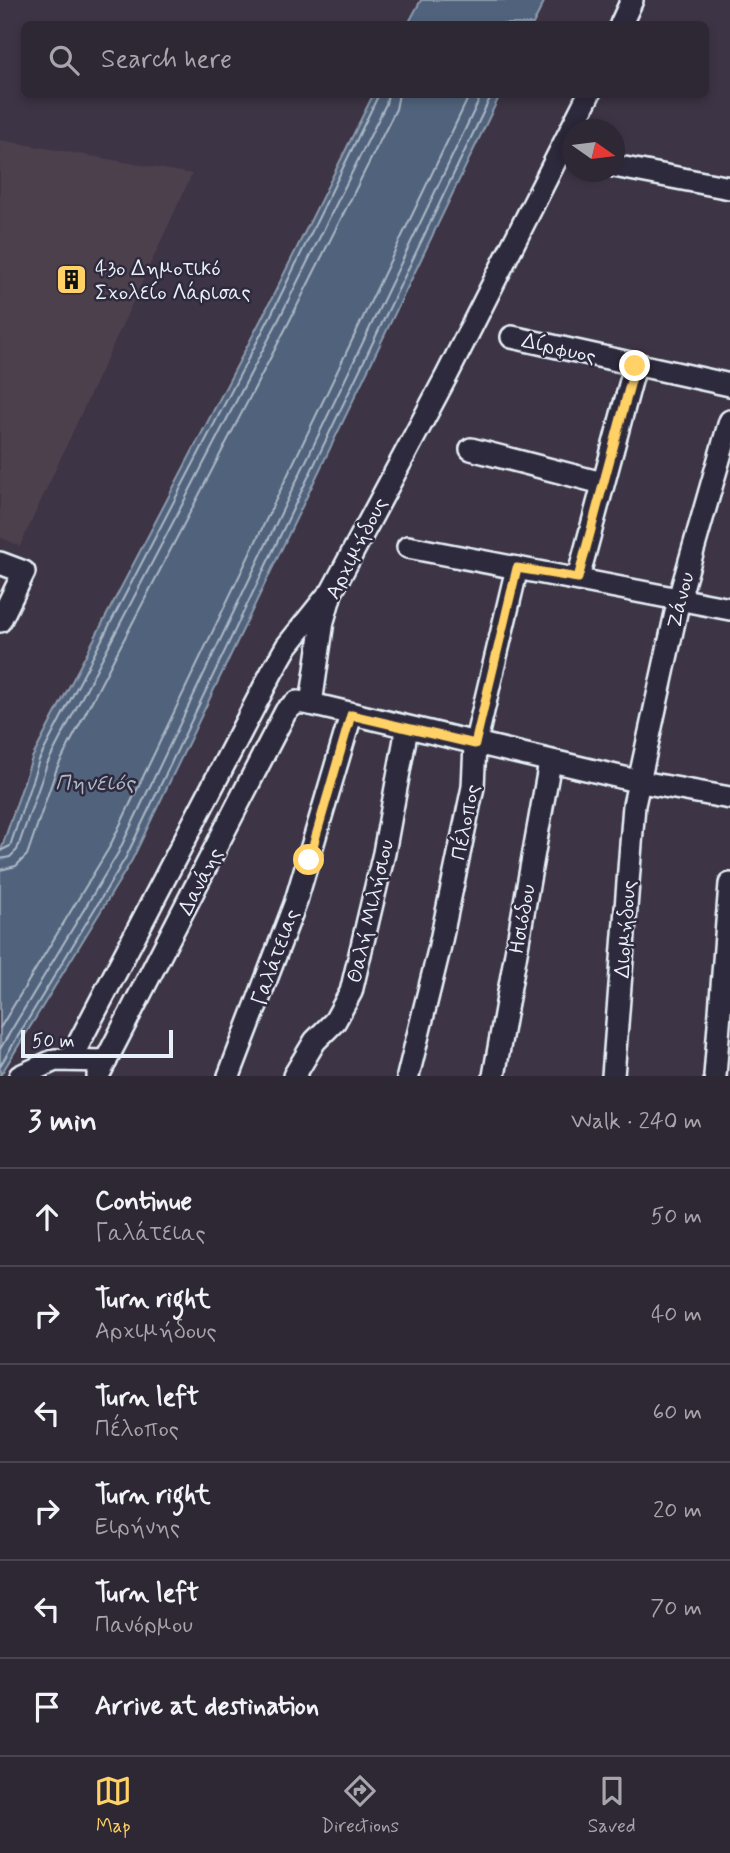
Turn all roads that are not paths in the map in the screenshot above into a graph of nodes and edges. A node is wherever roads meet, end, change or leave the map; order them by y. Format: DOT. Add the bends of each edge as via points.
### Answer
graph roads {
  1 [pos="632,0"];
  2 [pos="622,21"];
  3 [pos="587,98"];
  4 [pos="625,168"];
  5 [pos="730,188"];
  6 [pos="512,337"];
  7 [pos="635,366"];
  8 [pos="730,385"];
  9 [pos="730,421"];
  10 [pos="471,449"];
  11 [pos="602,483"];
  12 [pos="408,547"];
  13 [pos="0,563"];
  14 [pos="517,568"];
  15 [pos="578,578"];
  16 [pos="331,593"];
  17 [pos="679,599"];
  18 [pos="730,609"];
  19 [pos="0,621"];
  20 [pos="311,704"];
  21 [pos="351,715"];
  22 [pos="407,728"];
  23 [pos="475,744"];
  24 [pos="550,762"];
  25 [pos="641,782"];
  26 [pos="730,798"];
  27 [pos="730,884"];
  28 [pos="69,1059"];
  29 [pos="102,1069"];
  30 [pos="20,1076"];
  31 [pos="229,1076"];
  32 [pos="294,1076"];
  33 [pos="408,1076"];
  34 [pos="494,1076"];
  35 [pos="613,1076"];
  36 [pos="715,1076"];
  1 -- 2 [label="street"];
  3 -- 16 [label="street, Αρχιμήδους"];
  4 -- 5 [label="street"];
  6 -- 7 [label="street, Δίρφυος"];
  7 -- 8 [label="street, Δίρφυος"];
  7 -- 11 [label="street"];
  9 -- 17 [label="street, Ζάνου"];
  10 -- 11 [label="street"];
  11 -- 15 [label="street"];
  12 -- 14 [label="street"];
  13 -- 19 [label="street" via="24,572"];
  14 -- 15 [label="street"];
  14 -- 23 [label="street, Πέλοπος"];
  15 -- 17 [label="street"];
  16 -- 20 [label="street, Αρχιμήδους"];
  16 -- 28 [label="street" via="272,672"];
  17 -- 18 [label="street"];
  17 -- 25 [label="street, Ζάνου"];
  20 -- 21 [label="street"];
  20 -- 29 [label="street, Δανάης" via="297,702 286,710"];
  21 -- 22 [label="street"];
  21 -- 31 [label="street, Γαλάτειας" via="295,904"];
  22 -- 23 [label="street"];
  22 -- 32 [label="street, Θαλή Μιλήσιου" via="351,992"];
  23 -- 24 [label="street"];
  23 -- 33 [label="street, Πέλοπος" via="473,786"];
  24 -- 25 [label="street"];
  24 -- 34 [label="street, Ησιόδου"];
  25 -- 26 [label="street"];
  25 -- 35 [label="street, Διομήδους" via="632,824"];
  27 -- 36 [label="street"];
  28 -- 29 [label="street"];
  28 -- 30 [label="street" via="41,1064"];
}
